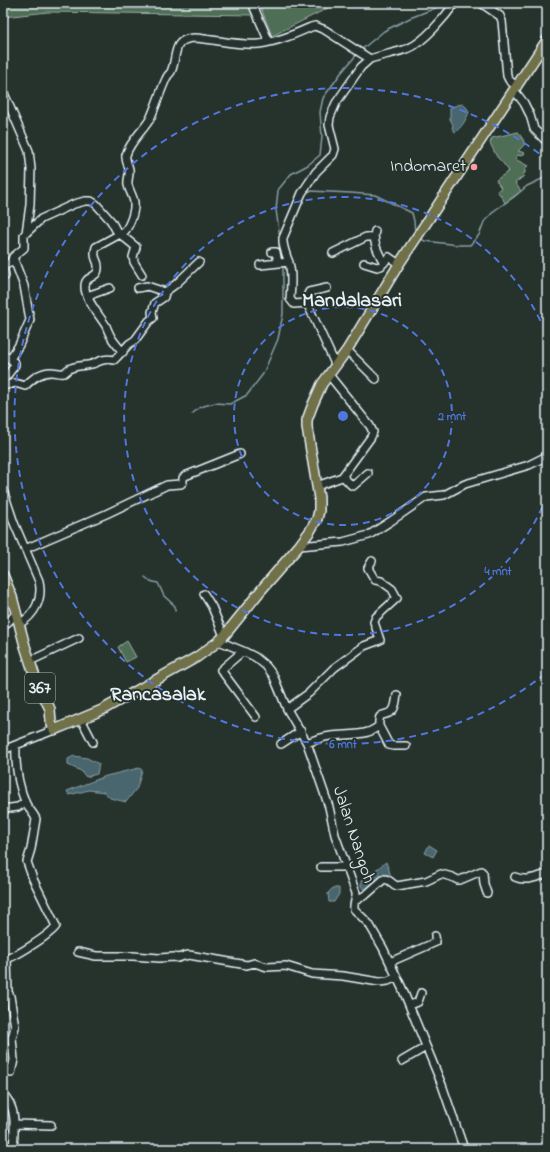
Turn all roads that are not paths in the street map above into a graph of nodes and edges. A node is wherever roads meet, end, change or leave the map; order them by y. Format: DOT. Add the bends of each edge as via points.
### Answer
graph roads {
  1 [pos="252,3"];
  2 [pos="455,3"];
  3 [pos="480,3"];
  4 [pos="547,40"];
  5 [pos="269,42"];
  6 [pos="370,59"];
  7 [pos="515,88"];
  8 [pos="3,91"];
  9 [pos="547,142"];
  10 [pos="26,233"];
  11 [pos="120,235"];
  12 [pos="272,252"];
  13 [pos="333,253"];
  14 [pos="13,257"];
  15 [pos="199,262"];
  16 [pos="283,263"];
  17 [pos="364,263"];
  18 [pos="384,263"];
  19 [pos="399,264"];
  20 [pos="260,265"];
  21 [pos="3,266"];
  22 [pos="142,275"];
  23 [pos="5,276"];
  24 [pos="110,288"];
  25 [pos="138,288"];
  26 [pos="327,288"];
  27 [pos="165,292"];
  28 [pos="87,296"];
  29 [pos="307,303"];
  30 [pos="347,350"];
  31 [pos="123,352"];
  32 [pos="3,354"];
  33 [pos="10,359"];
  34 [pos="336,366"];
  35 [pos="329,375"];
  36 [pos="376,379"];
  37 [pos="3,381"];
  38 [pos="3,386"];
  39 [pos="240,454"];
  40 [pos="547,456"];
  41 [pos="368,474"];
  42 [pos="342,477"];
  43 [pos="317,486"];
  44 [pos="3,490"];
  45 [pos="299,546"];
  46 [pos="25,549"];
  47 [pos="372,561"];
  48 [pos="4,580"];
  49 [pos="204,594"];
  50 [pos="18,619"];
  51 [pos="3,626"];
  52 [pos="79,638"];
  53 [pos="222,639"];
  54 [pos="243,650"];
  55 [pos="33,660"];
  56 [pos="397,695"];
  57 [pos="287,709"];
  58 [pos="256,717"];
  59 [pos="81,719"];
  60 [pos="379,726"];
  61 [pos="54,730"];
  62 [pos="300,731"];
  63 [pos="93,742"];
  64 [pos="307,743"];
  65 [pos="281,744"];
  66 [pos="16,746"];
  67 [pos="406,746"];
  68 [pos="3,750"];
  69 [pos="25,802"];
  70 [pos="3,809"];
  71 [pos="321,867"];
  72 [pos="347,867"];
  73 [pos="547,874"];
  74 [pos="515,877"];
  75 [pos="487,893"];
  76 [pos="355,901"];
  77 [pos="435,936"];
  78 [pos="78,952"];
  79 [pos="5,960"];
  80 [pos="390,962"];
  81 [pos="397,977"];
  82 [pos="421,993"];
  83 [pos="410,1005"];
  84 [pos="426,1047"];
  85 [pos="402,1061"];
  86 [pos="10,1073"];
  87 [pos="3,1094"];
  88 [pos="14,1124"];
  89 [pos="51,1125"];
  90 [pos="14,1149"];
  91 [pos="464,1149"];
  1 -- 5 [label="street"];
  2 -- 6 [label="street" via="414,46"];
  3 -- 7 [label="street" via="500,16 507,76"];
  4 -- 7 [label="main road"];
  5 -- 6 [label="street" via="315,26"];
  5 -- 11 [label="street" via="254,44 194,38 184,39 179,44 149,120 126,153 128,185 134,207 127,227"];
  6 -- 16 [label="street" via="344,91 330,117 329,125 335,150 302,193 284,234"];
  7 -- 9 [label="street" via="534,129"];
  7 -- 19 [label="main road"];
  8 -- 10 [label="street" via="29,151 30,205"];
  10 -- 11 [label="street" via="41,219 88,200 96,204"];
  10 -- 14 [label="street" via="24,248"];
  11 -- 22 [label="street" via="136,247 134,262"];
  11 -- 28 [label="street" via="96,247 94,256 98,267 96,275 89,278 85,284"];
  12 -- 16 [label="street" via="276,252"];
  13 -- 18 [label="street" via="375,234 375,242"];
  14 -- 21 [label="street" via="10,263"];
  14 -- 33 [label="street" via="24,286 30,320"];
  15 -- 27 [label="street"];
  16 -- 20 [label="street"];
  16 -- 29 [label="street" via="292,279 290,301 294,304"];
  17 -- 18 [label="street" via="377,267"];
  18 -- 19 [label="street" via="389,257"];
  19 -- 30 [label="main road"];
  21 -- 23 [label="street"];
  24 -- 28 [label="street"];
  25 -- 27 [label="street" via="147,286"];
  26 -- 29 [label="street" via="309,292"];
  27 -- 31 [label="street" via="164,297 153,306 153,318"];
  28 -- 31 [label="street" via="112,340"];
  29 -- 34 [label="street"];
  30 -- 34 [label="main road"];
  30 -- 36 [label="street"];
  31 -- 38 [label="street" via="114,360 73,367 64,373 43,374 25,386"];
  32 -- 33 [label="street"];
  33 -- 37 [label="street" via="16,362"];
  34 -- 35 [label="main road"];
  35 -- 42 [label="street" via="373,432"];
  35 -- 43 [label="main road" via="307,420"];
  39 -- 46 [label="street" via="188,475 183,478 181,484 167,485"];
  40 -- 45 [label="street" via="529,465 465,484 444,495 426,497 368,535 343,542"];
  41 -- 42 [label="street" via="352,486"];
  42 -- 43 [label="street"];
  43 -- 45 [label="main road" via="317,519"];
  44 -- 46 [label="street"];
  45 -- 53 [label="main road"];
  46 -- 50 [label="street" via="41,589 34,612 26,620"];
  47 -- 57 [label="street" via="368,568 373,578 392,588 398,598 376,617 374,622 380,640 364,646 334,668 309,693"];
  48 -- 50 [label="main road, 367"];
  49 -- 53 [label="street" via="212,607"];
  50 -- 51 [label="street"];
  50 -- 55 [label="main road, 367" via="25,646"];
  52 -- 55 [label="street"];
  53 -- 54 [label="street, Jalan Nangoh"];
  53 -- 59 [label="main road" via="201,654 102,710"];
  54 -- 57 [label="street, Jalan Nangoh" via="269,669"];
  54 -- 58 [label="street" via="220,670"];
  55 -- 61 [label="main road, 367" via="39,687 50,709 50,722"];
  56 -- 60 [label="street" via="394,710 380,716"];
  57 -- 62 [label="street, Jalan Nangoh"];
  59 -- 61 [label="main road"];
  59 -- 63 [label="street"];
  60 -- 64 [label="street" via="368,732 329,736"];
  60 -- 67 [label="street" via="389,745"];
  61 -- 66 [label="street"];
  62 -- 64 [label="street, Jalan Nangoh"];
  62 -- 65 [label="street"];
  64 -- 72 [label="street, Jalan Nangoh"];
  66 -- 68 [label="street"];
  66 -- 69 [label="street" via="15,759"];
  69 -- 70 [label="street" via="18,807"];
  69 -- 79 [label="street" via="36,819 27,862 56,926 42,939"];
  71 -- 72 [label="street"];
  72 -- 76 [label="street, Jalan Nangoh" via="357,896"];
  73 -- 74 [label="street" via="527,880"];
  75 -- 76 [label="street" via="484,873 458,880 441,874 426,881 397,886 392,881 384,879 368,894"];
  76 -- 80 [label="street, Jalan Nangoh" via="354,909 369,924"];
  77 -- 80 [label="street" via="436,942"];
  78 -- 81 [label="street" via="96,956 159,958 189,955 247,965 286,966 312,974 379,982"];
  79 -- 86 [label="street" via="8,992 15,1022 12,1038 14,1060"];
  80 -- 81 [label="street, Jalan Nangoh"];
  81 -- 83 [label="street, Jalan Nangoh"];
  82 -- 83 [label="street" via="418,1002"];
  83 -- 84 [label="street, Jalan Nangoh"];
  84 -- 85 [label="street"];
  84 -- 91 [label="street, Jalan Nangoh"];
  87 -- 88 [label="street" via="10,1105"];
  88 -- 89 [label="street"];
  88 -- 90 [label="street"];
}
